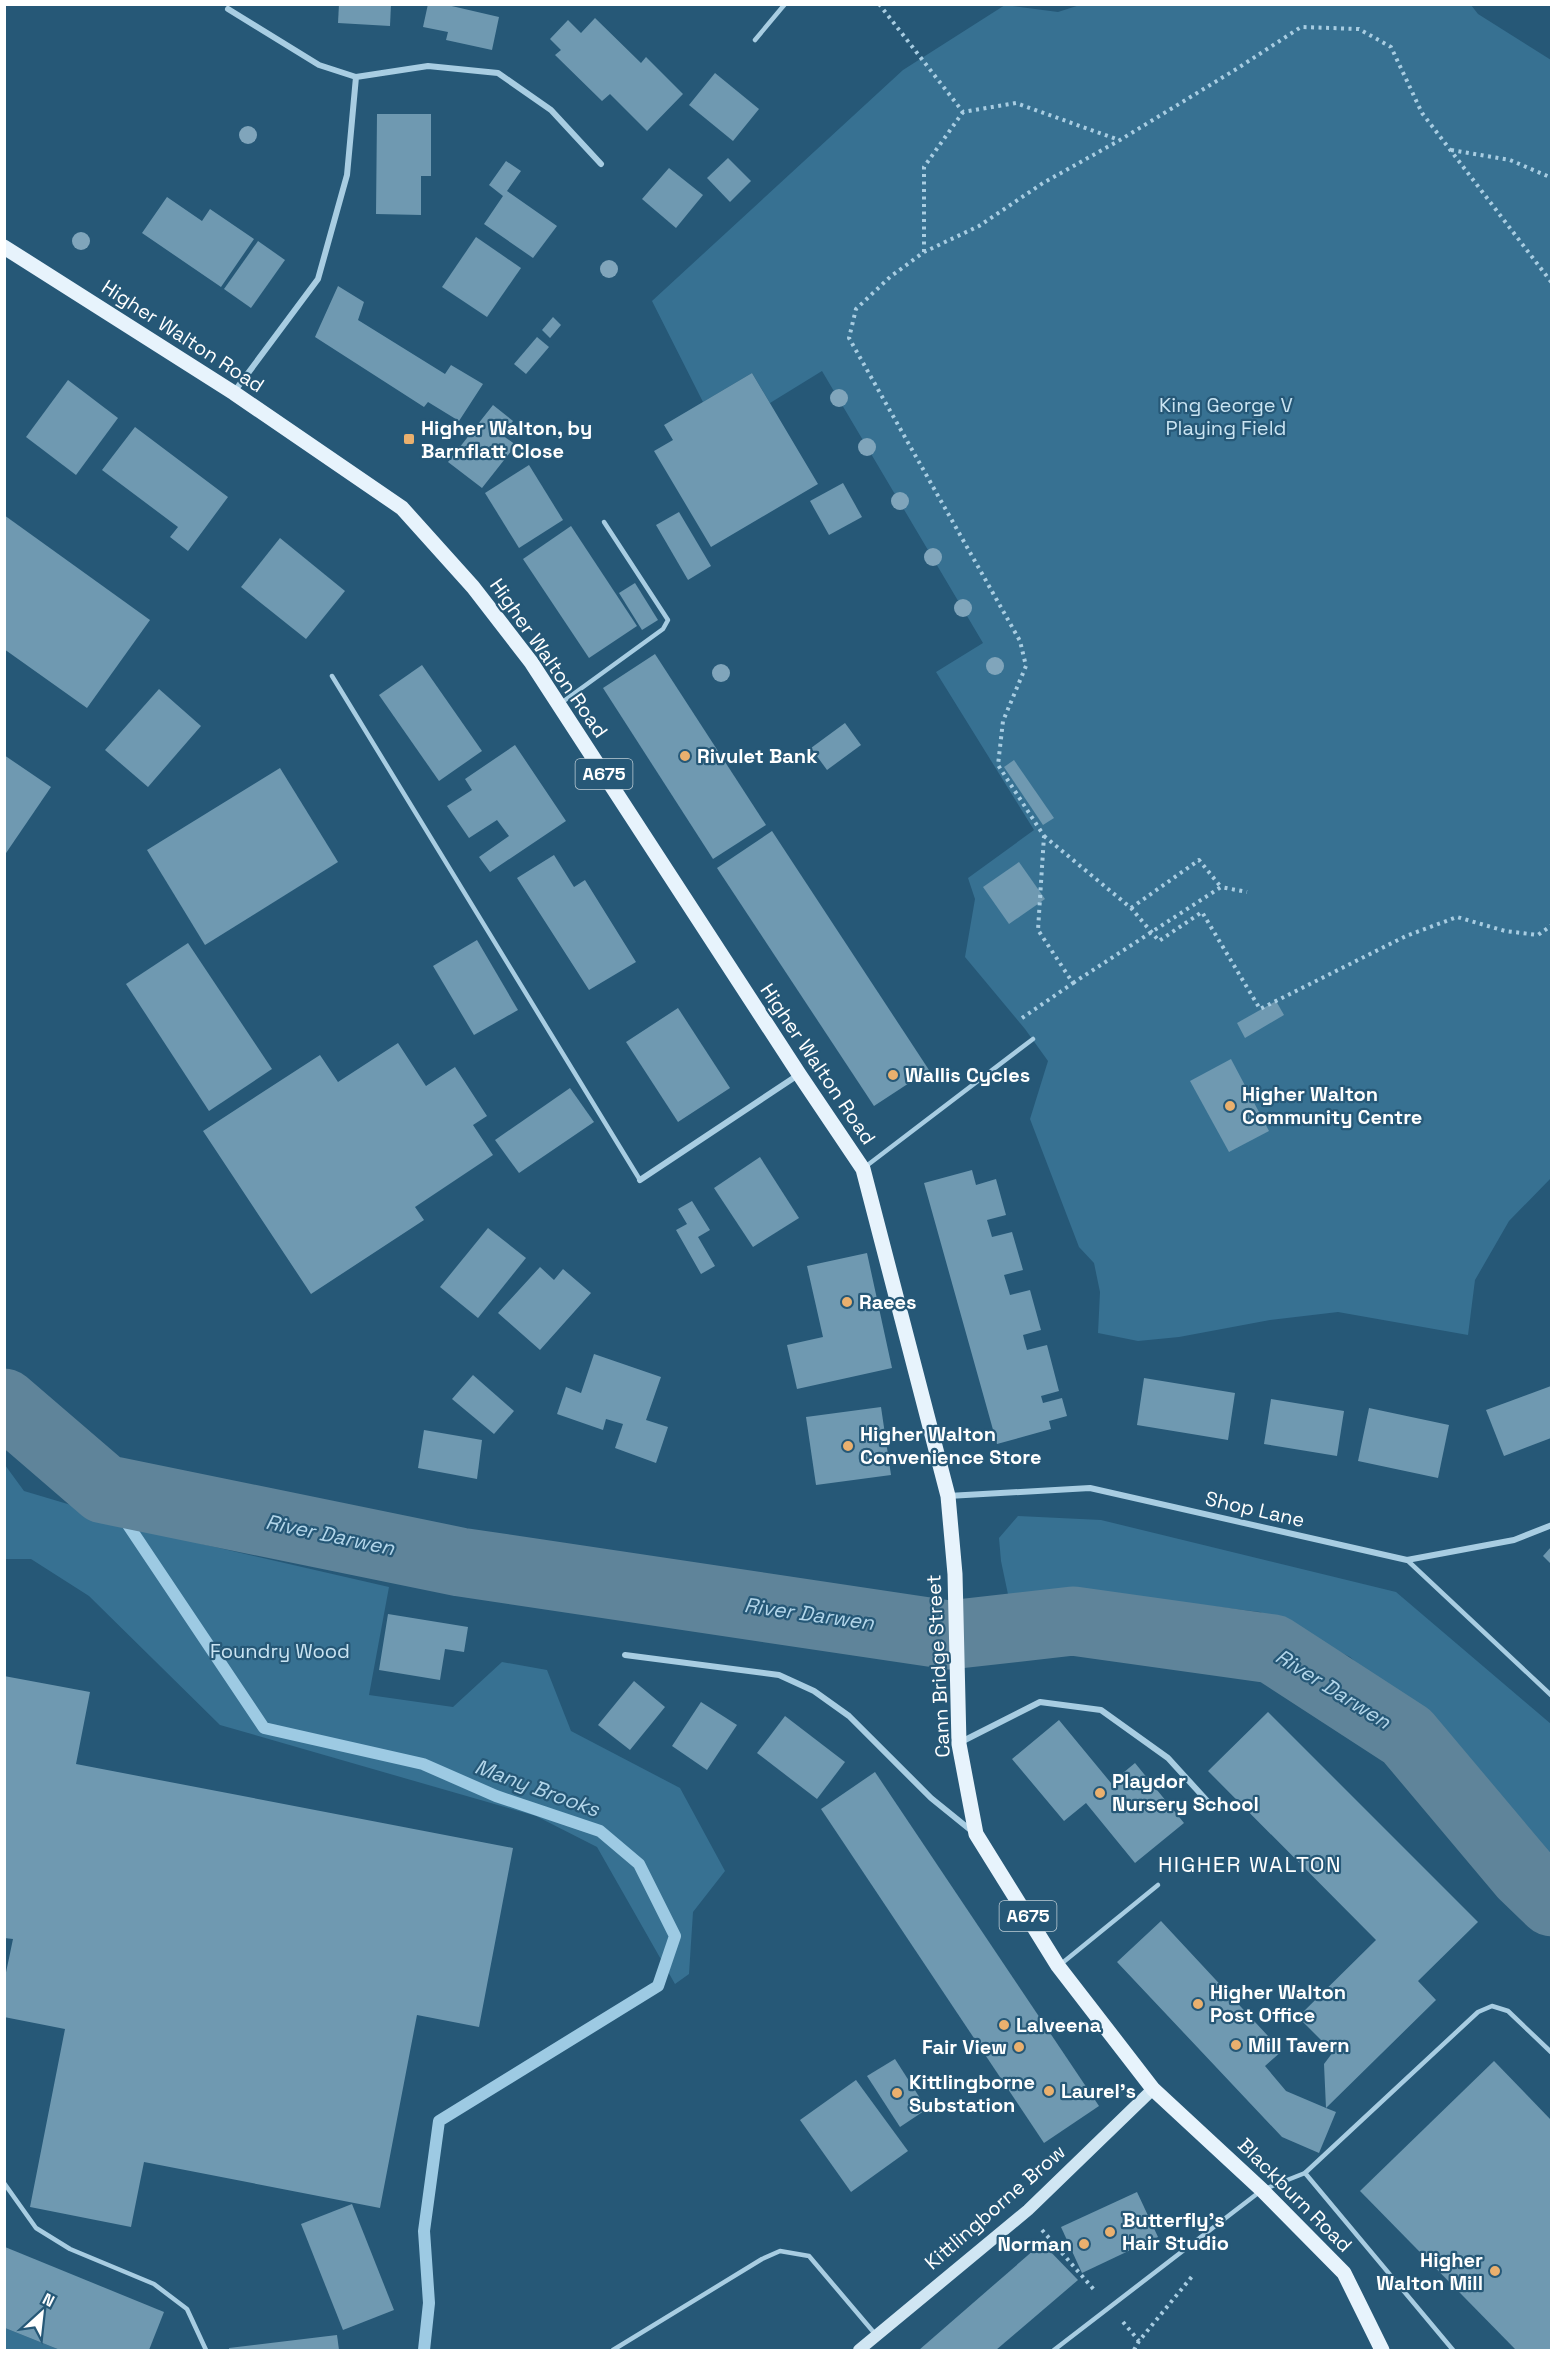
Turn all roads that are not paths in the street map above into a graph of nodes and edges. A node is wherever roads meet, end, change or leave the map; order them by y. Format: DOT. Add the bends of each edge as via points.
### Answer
graph roads {
  1 [pos="785,4"];
  2 [pos="228,9"];
  3 [pos="755,40"];
  4 [pos="356,77"];
  5 [pos="601,165"];
  6 [pos="4,248"];
  7 [pos="234,393"];
  8 [pos="604,522"];
  9 [pos="332,676"];
  10 [pos="559,704"];
  11 [pos="1033,1040"];
  12 [pos="799,1074"];
  13 [pos="863,1169"];
  14 [pos="640,1180"];
  15 [pos="948,1496"];
  16 [pos="1551,1525"];
  17 [pos="1407,1560"];
  18 [pos="626,1655"];
  19 [pos="1551,1696"];
  20 [pos="959,1744"];
  21 [pos="1209,1803"];
  22 [pos="976,1834"];
  23 [pos="1158,1885"];
  24 [pos="1058,1966"];
  25 [pos="1551,2053"];
  26 [pos="1154,2089"];
  27 [pos="1305,2173"];
  28 [pos="4,2183"];
  29 [pos="1262,2190"];
  30 [pos="876,2336"];
  31 [pos="206,2350"];
  32 [pos="613,2350"];
  33 [pos="859,2350"];
  34 [pos="1054,2350"];
  35 [pos="1382,2350"];
  36 [pos="1453,2350"];
  1 -- 3 [label="lane"];
  2 -- 4 [label="street" via="319,65"];
  4 -- 5 [label="street" via="428,66 498,73 551,110"];
  4 -- 7 [label="street" via="347,176 318,279"];
  6 -- 7 [label="main road, Higher Walton Road / A675"];
  7 -- 10 [label="main road, Higher Walton Road / A675" via="402,508 473,587"];
  8 -- 10 [label="lane" via="668,620 663,629"];
  9 -- 14 [label="lane"];
  10 -- 12 [label="main road, Higher Walton Road / A675"];
  11 -- 13 [label="lane"];
  12 -- 13 [label="main road, Higher Walton Road / A675"];
  12 -- 14 [label="street"];
  13 -- 15 [label="main road, Higher Walton Road / A675"];
  15 -- 17 [label="street, Shop Lane" via="1090,1488"];
  15 -- 20 [label="main road, Cann Bridge Street / A675" via="955,1574"];
  16 -- 17 [label="street, Shop Lane" via="1514,1540"];
  17 -- 19 [label="lane"];
  18 -- 22 [label="street, Cann Bridge Street" via="779,1675 814,1691 849,1716 931,1798"];
  20 -- 21 [label="street" via="1040,1702 1101,1710 1168,1758"];
  20 -- 22 [label="main road, Cann Bridge Street / A675"];
  22 -- 24 [label="main road, Cann Bridge Street / A675"];
  23 -- 24 [label="lane"];
  24 -- 26 [label="main road, Cann Bridge Street / A675"];
  25 -- 27 [label="lane" via="1508,2011 1492,2006 1478,2012"];
  26 -- 29 [label="main road, Blackburn Road / A675"];
  26 -- 30 [label="street, Kittlingborne Brow" via="1028,2210"];
  27 -- 29 [label="lane"];
  27 -- 36 [label="lane"];
  28 -- 31 [label="lane" via="36,2228 70,2249 154,2284 187,2309"];
  29 -- 34 [label="lane"];
  29 -- 35 [label="main road, Blackburn Road / A675" via="1344,2273"];
  30 -- 32 [label="lane" via="809,2256 780,2251"];
  30 -- 33 [label="street, Kittlingborne Brow"];
}
